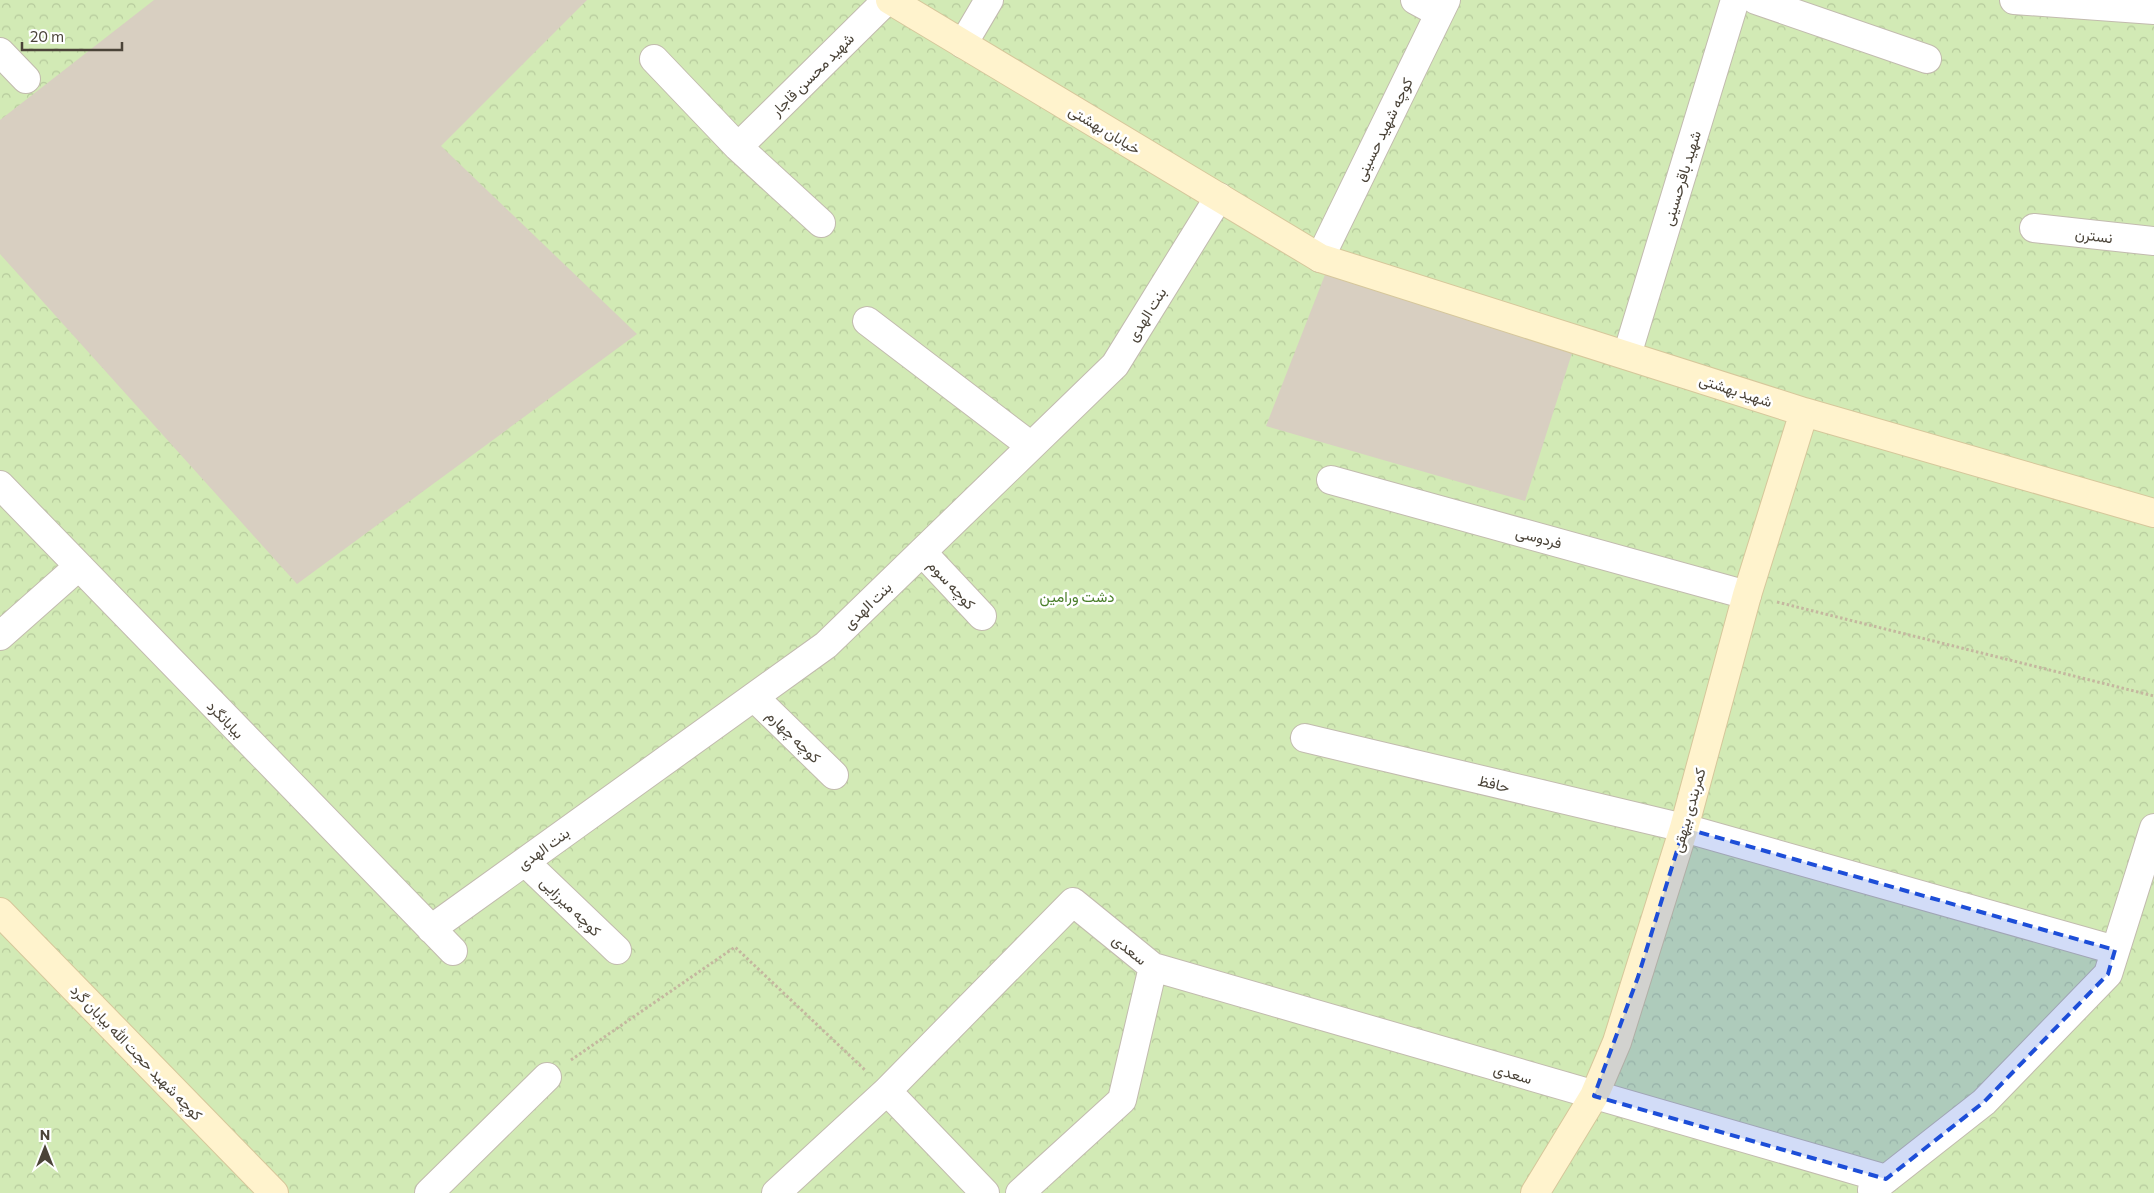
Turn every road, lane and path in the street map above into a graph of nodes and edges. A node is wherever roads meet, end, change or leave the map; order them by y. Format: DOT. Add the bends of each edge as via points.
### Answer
graph roads {
  1 [pos="888,0"];
  2 [pos="989,0"];
  3 [pos="1416,0"];
  4 [pos="1735,0"];
  5 [pos="1756,0"];
  6 [pos="2014,0"];
  7 [pos="1443,7"];
  8 [pos="2154,10"];
  9 [pos="963,44"];
  10 [pos="0,52"];
  11 [pos="654,59"];
  12 [pos="1927,59"];
  13 [pos="26,80"];
  14 [pos="738,148"];
  15 [pos="1219,197"];
  16 [pos="821,223"];
  17 [pos="2034,228"];
  18 [pos="2154,242"];
  19 [pos="1320,258"];
  20 [pos="867,321"];
  21 [pos="1627,356"];
  22 [pos="1804,412"];
  23 [pos="1031,446"];
  24 [pos="1331,480"];
  25 [pos="0,485"];
  26 [pos="2154,513"];
  27 [pos="922,552"];
  28 [pos="78,567"];
  29 [pos="1747,595"];
  30 [pos="982,616"];
  31 [pos="0,636"];
  32 [pos="2154,696"];
  33 [pos="754,697"];
  34 [pos="1305,738"];
  35 [pos="834,775"];
  36 [pos="1684,828"];
  37 [pos="2154,828"];
  38 [pos="525,862"];
  39 [pos="0,912"];
  40 [pos="432,929"];
  41 [pos="617,950"];
  42 [pos="2115,950"];
  43 [pos="453,951"];
  44 [pos="1152,967"];
  45 [pos="547,1077"];
  46 [pos="888,1091"];
  47 [pos="1594,1096"];
  48 [pos="1877,1186"];
  49 [pos="274,1193"];
  50 [pos="429,1193"];
  51 [pos="776,1193"];
  52 [pos="985,1193"];
  53 [pos="1020,1193"];
  54 [pos="1535,1193"];
  1 -- 9 [label="main road, خیابان بهشتی"];
  1 -- 14 [label="street, شهید محسن قاجار"];
  2 -- 9 [label="street"];
  3 -- 7 [label="street"];
  4 -- 21 [label="street, شهید باقرحسینی"];
  5 -- 12 [label="street"];
  6 -- 8 [label="street"];
  7 -- 19 [label="street, کوچه شهید حسینی"];
  9 -- 15 [label="main road, خیابان بهشتی"];
  10 -- 13 [label="street"];
  11 -- 14 [label="street"];
  14 -- 16 [label="street"];
  15 -- 19 [label="main road, خیابان بهشتی"];
  15 -- 23 [label="street, بنت الهدی" via="1115,365"];
  17 -- 18 [label="street, نسترن"];
  19 -- 21 [label="main road, شهید بهشتی"];
  20 -- 23 [label="street"];
  21 -- 22 [label="main road, شهید بهشتی"];
  22 -- 26 [label="main road, شهید بهشتی"];
  22 -- 29 [label="main road, کمربندی بیهقی"];
  23 -- 27 [label="street, بنت الهدی"];
  24 -- 29 [label="street, فردوسی"];
  25 -- 28 [label="street, بیابانگرد"];
  27 -- 30 [label="street, کوچه سوم"];
  27 -- 33 [label="street, بنت الهدی" via="826,645"];
  28 -- 31 [label="street"];
  28 -- 40 [label="street, بیابانگرد"];
  29 -- 32 [label="path"];
  29 -- 36 [label="main road, کمربندی بیهقی"];
  33 -- 35 [label="street, کوچه چهارم"];
  33 -- 38 [label="street, بنت الهدی"];
  34 -- 36 [label="street, حافظ"];
  36 -- 42 [label="street, حافظ"];
  36 -- 47 [label="main road, کمربندی بیهقی" via="1617,1042"];
  37 -- 42 [label="street"];
  38 -- 40 [label="street, بنت الهدی"];
  38 -- 41 [label="street, کوچه میرزایی"];
  39 -- 49 [label="main road, کوچه شهید حجت الله بیابان گرد"];
  40 -- 43 [label="street, بیابانگرد"];
  42 -- 48 [label="street" via="2108,974 1984,1102"];
  44 -- 46 [label="street, سعدی" via="1072,902"];
  44 -- 47 [label="street, سعدی"];
  44 -- 53 [label="street" via="1122,1100"];
  45 -- 46 [label="path" via="735,947"];
  45 -- 50 [label="street"];
  46 -- 51 [label="street, سعدی"];
  46 -- 52 [label="street"];
  47 -- 48 [label="street, سعدی"];
  47 -- 54 [label="main road, کمربندی بیهقی"];
}
